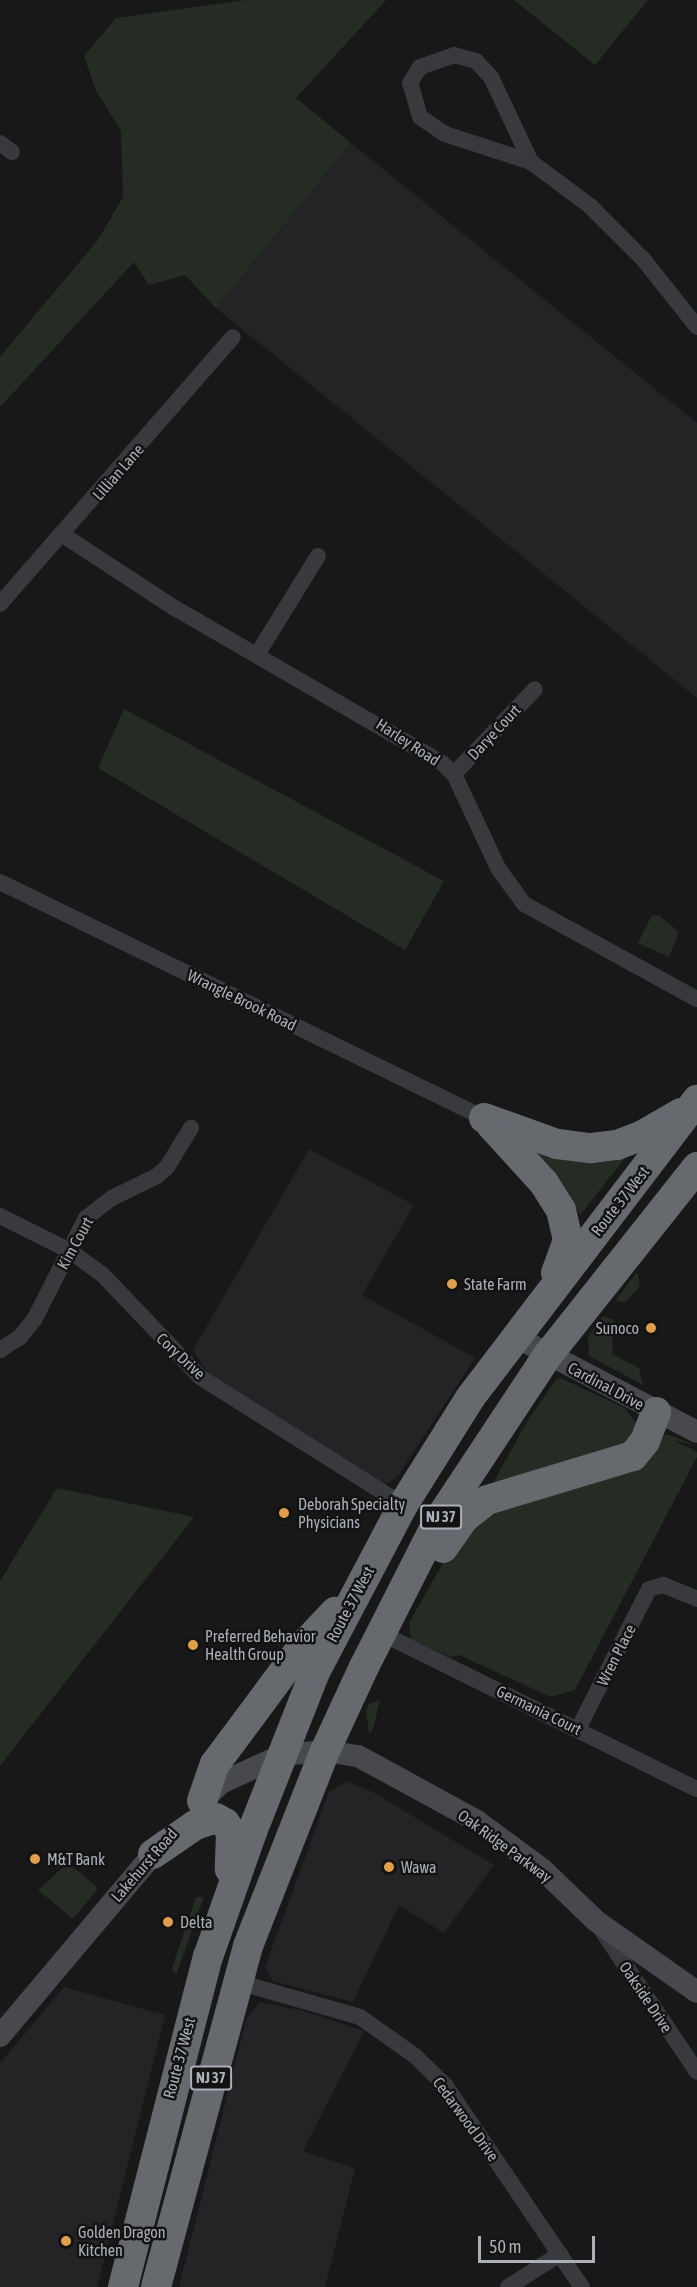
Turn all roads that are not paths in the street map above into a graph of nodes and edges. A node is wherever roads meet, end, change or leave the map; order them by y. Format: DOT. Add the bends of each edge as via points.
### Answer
graph roads {
  1 [pos="531,162"];
  2 [pos="697,327"];
  3 [pos="233,337"];
  4 [pos="63,535"];
  5 [pos="318,556"];
  6 [pos="0,604"];
  7 [pos="258,653"];
  8 [pos="535,689"];
  9 [pos="454,774"];
  10 [pos="0,882"];
  11 [pos="697,999"];
  12 [pos="694,1104"];
  13 [pos="484,1118"];
  14 [pos="191,1128"];
  15 [pos="697,1167"];
  16 [pos="0,1216"];
  17 [pos="70,1251"];
  18 [pos="549,1293"];
  19 [pos="516,1336"];
  20 [pos="0,1350"];
  21 [pos="548,1355"];
  22 [pos="656,1412"];
  23 [pos="697,1432"];
  24 [pos="403,1505"];
  25 [pos="361,1583"];
  26 [pos="697,1599"];
  27 [pos="384,1627"];
  28 [pos="578,1729"];
  29 [pos="325,1751"];
  30 [pos="282,1755"];
  31 [pos="697,1789"];
  32 [pos="202,1801"];
  33 [pos="153,1854"];
  34 [pos="228,1896"];
  35 [pos="596,1921"];
  36 [pos="238,1982"];
  37 [pos="697,1992"];
  38 [pos="0,2036"];
  39 [pos="697,2072"];
  40 [pos="560,2254"];
  41 [pos="123,2287"];
  42 [pos="156,2287"];
  43 [pos="508,2287"];
  44 [pos="582,2287"];
  1 -- 1 [label="street" via="491,77 476,61 454,55 420,67 410,83 420,117 445,134"];
  1 -- 2 [label="street" via="590,206 643,259"];
  3 -- 4 [label="street, Lillian Lane"];
  4 -- 6 [label="street, Lillian Lane"];
  4 -- 7 [label="street, Harley Road" via="173,607"];
  5 -- 7 [label="street"];
  7 -- 9 [label="street, Harley Road" via="392,730"];
  8 -- 9 [label="street, Darye Court"];
  9 -- 11 [label="street, Harley Road" via="498,868 524,903"];
  10 -- 13 [label="street, Wrangle Brook Road"];
  12 -- 13 [label="highway" via="641,1136 617,1145 592,1148 557,1144"];
  12 -- 18 [label="highway, Route 37 West / NJ 37"];
  13 -- 18 [label="highway" via="544,1183 567,1225 568,1240"];
  14 -- 17 [label="street, Kim Court" via="157,1176 94,1210"];
  15 -- 21 [label="highway, NJ 37"];
  16 -- 17 [label="street, Cory Drive"];
  17 -- 20 [label="street, Kim Court" via="34,1320 20,1337"];
  17 -- 24 [label="street, Cory Drive" via="102,1274 200,1377"];
  18 -- 19 [label="highway, Route 37 West / NJ 37"];
  19 -- 21 [label="main road, Cardinal Drive"];
  19 -- 24 [label="highway, Route 37 West / NJ 37" via="470,1398"];
  21 -- 22 [label="main road, Cardinal Drive"];
  21 -- 27 [label="highway, NJ 37" via="438,1521"];
  22 -- 23 [label="main road, Cardinal Drive"];
  22 -- 27 [label="highway" via="645,1441 633,1456 519,1489 476,1506 455,1528 426,1575"];
  24 -- 25 [label="highway, Route 37 West / NJ 37"];
  25 -- 30 [label="highway, Route 37 West / NJ 37" via="315,1672"];
  25 -- 32 [label="highway" via="301,1648 215,1764"];
  26 -- 28 [label="street, Wren Place" via="671,1587 657,1585 649,1589"];
  27 -- 28 [label="street, Germania Court"];
  27 -- 29 [label="highway, NJ 37"];
  28 -- 31 [label="street, Germania Court"];
  29 -- 30 [label="main road, Lakehurst Road"];
  29 -- 35 [label="main road, Oak Ridge Parkway" via="358,1756 477,1821 542,1869"];
  29 -- 36 [label="highway, NJ 37" via="283,1851"];
  30 -- 32 [label="main road, Lakehurst Road" via="258,1762 221,1783"];
  30 -- 34 [label="highway, Route 37 West / NJ 37"];
  32 -- 33 [label="main road, Lakehurst Road"];
  33 -- 34 [label="highway" via="195,1825 216,1818 225,1823 232,1841"];
  33 -- 38 [label="main road, Lakehurst Road"];
  34 -- 41 [label="highway, Route 37 West / NJ 37" via="179,2059"];
  35 -- 37 [label="main road, Oak Ridge Parkway"];
  35 -- 39 [label="street, Oakside Drive"];
  36 -- 40 [label="street, Cedarwood Drive" via="360,2017 415,2056 445,2085"];
  36 -- 42 [label="highway, NJ 37"];
  40 -- 43 [label="street"];
  40 -- 44 [label="street, Cedarwood Drive"];
}
